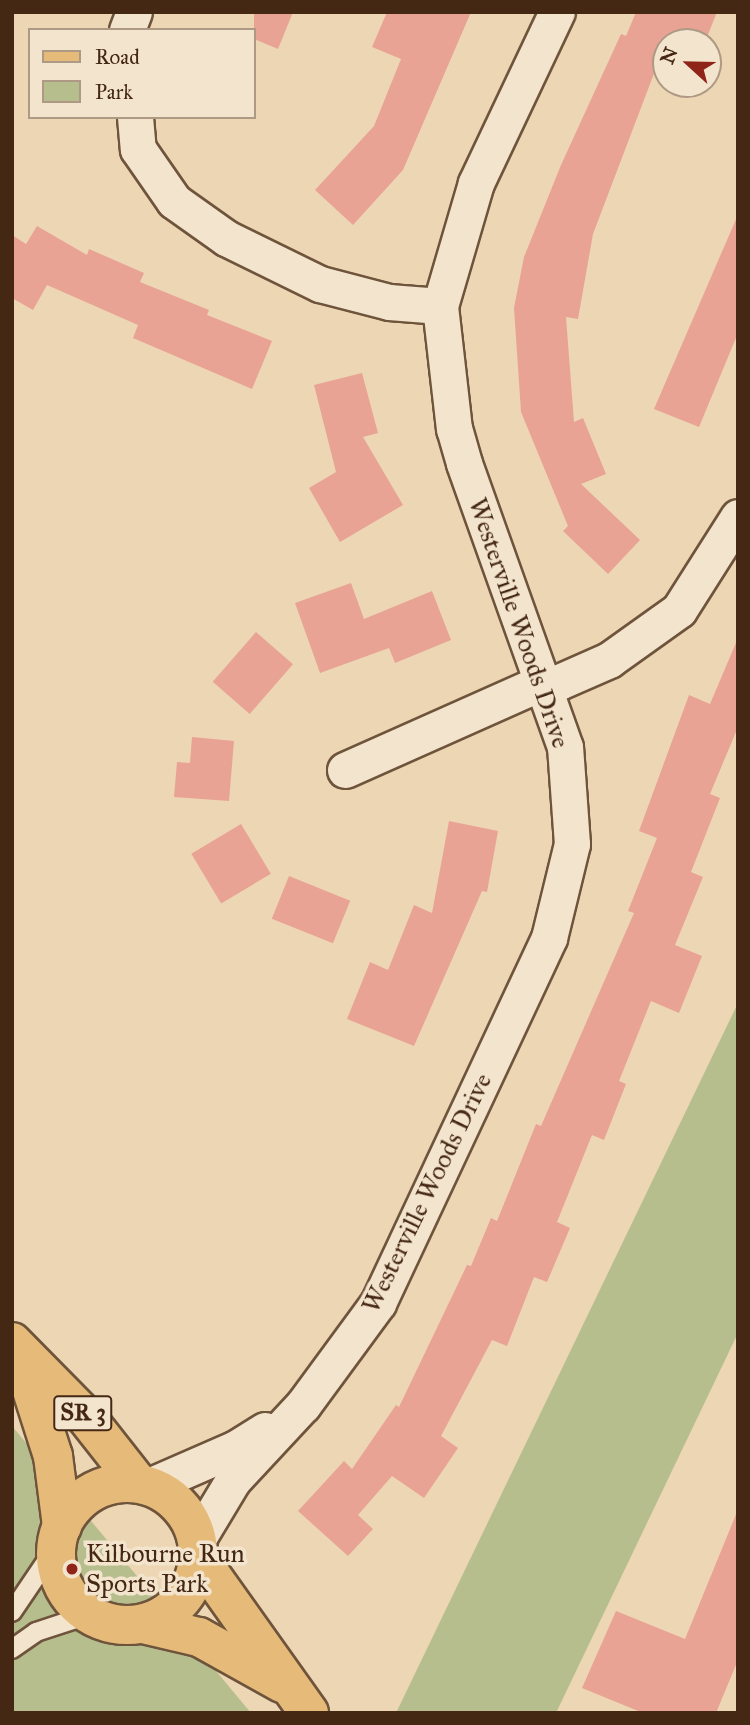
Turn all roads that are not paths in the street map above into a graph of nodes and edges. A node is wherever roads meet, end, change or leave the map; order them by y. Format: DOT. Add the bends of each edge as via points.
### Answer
graph roads {
  1 [pos="557,12"];
  2 [pos="135,119"];
  3 [pos="440,306"];
  4 [pos="738,517"];
  5 [pos="543,685"];
  6 [pos="345,770"];
  7 [pos="16,1347"];
  8 [pos="303,1405"];
  9 [pos="143,1485"];
  10 [pos="59,1536"];
  11 [pos="198,1549"];
  12 [pos="12,1612"];
  13 [pos="88,1615"];
  14 [pos="143,1624"];
  15 [pos="12,1649"];
  16 [pos="299,1700"];
  1 -- 3 [label="street, Westerville Woods Drive" via="476,183"];
  2 -- 3 [label="street" via="138,149 174,201 226,238 320,284 389,302"];
  3 -- 5 [label="street, Westerville Woods Drive" via="454,429"];
  4 -- 5 [label="street" via="679,610 610,660"];
  5 -- 6 [label="street"];
  5 -- 8 [label="street, Westerville Woods Drive" via="565,747 572,844 549,938 378,1303"];
  7 -- 9 [label="main road, SR 3" via="86,1417"];
  7 -- 10 [label="main road, SR 3" via="53,1456"];
  8 -- 9 [label="street, Westerville Woods Drive" via="236,1448"];
  8 -- 11 [label="street, Westerville Woods Drive" via="233,1479"];
  9 -- 10 [label="main road" via="115,1484 92,1492 74,1506"];
  9 -- 11 [label="main road, SR 3" via="180,1506"];
  10 -- 12 [label="lane"];
  10 -- 13 [label="main road, SR 3" via="62,1585"];
  11 -- 14 [label="main road" via="182,1600 164,1616"];
  11 -- 16 [label="main road, SR 3"];
  13 -- 14 [label="main road, SR 3" via="124,1626"];
  13 -- 15 [label="lane" via="36,1632"];
  14 -- 16 [label="main road, SR 3" via="199,1637"];
}
